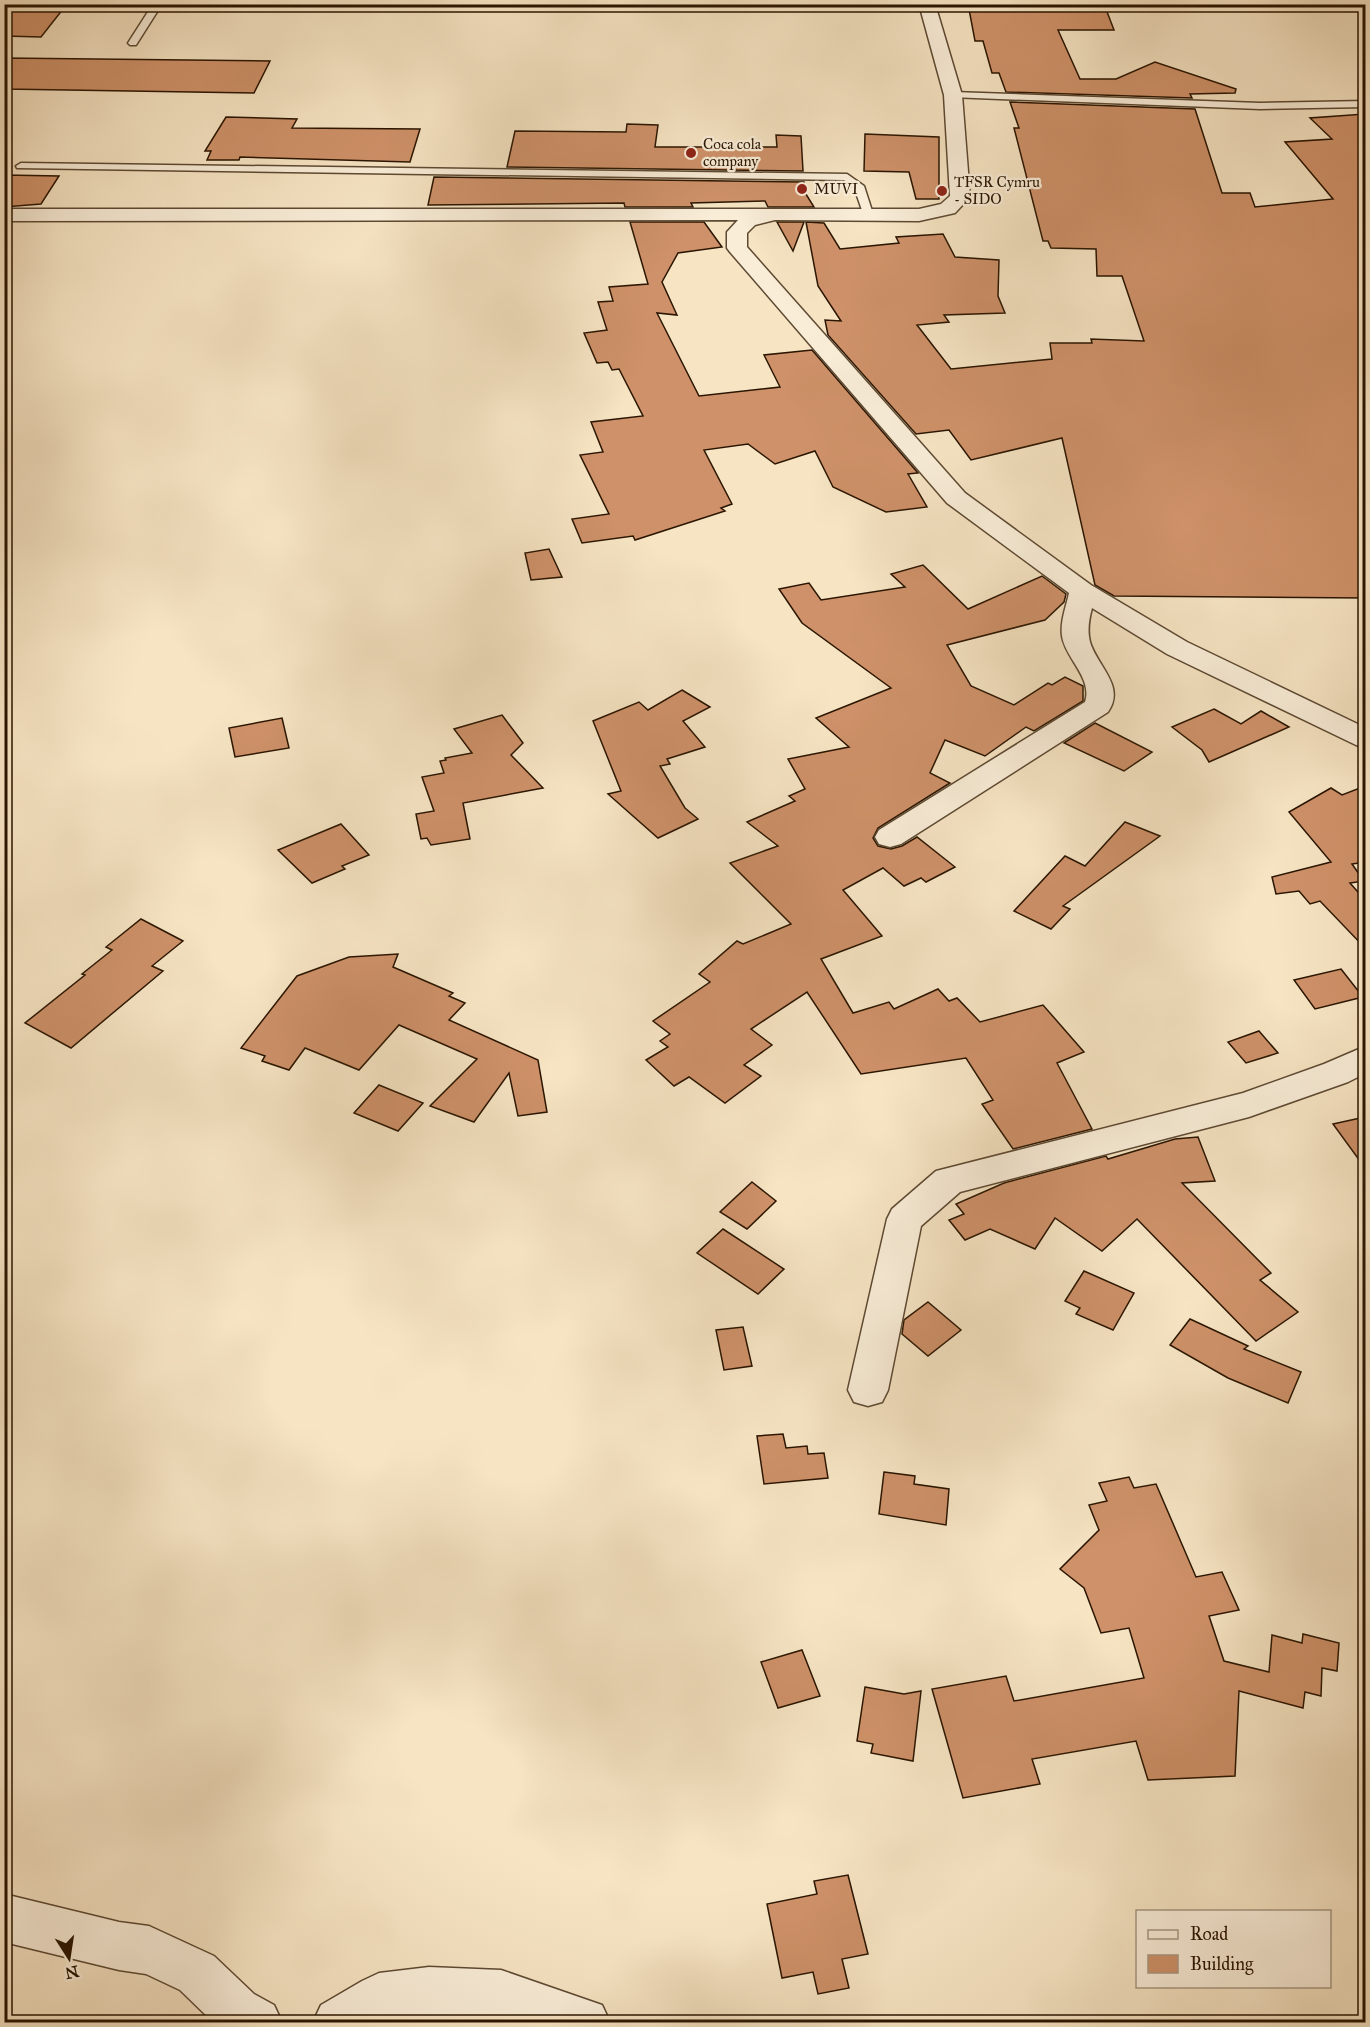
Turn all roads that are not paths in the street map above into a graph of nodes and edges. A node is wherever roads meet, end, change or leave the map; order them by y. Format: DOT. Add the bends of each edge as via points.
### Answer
graph roads {
  1 [pos="158,4"];
  2 [pos="927,4"];
  3 [pos="133,43"];
  4 [pos="953,95"];
  5 [pos="1365,104"];
  6 [pos="21,166"];
  7 [pos="774,214"];
  8 [pos="868,214"];
  9 [pos="4,215"];
  10 [pos="1082,591"];
  11 [pos="1365,739"];
  12 [pos="890,837"];
  13 [pos="1365,1058"];
  14 [pos="868,1390"];
  15 [pos="4,1918"];
  16 [pos="257,2022"];
  17 [pos="338,2022"];
  18 [pos="585,2022"];
  1 -- 3 [label="lane"];
  2 -- 4 [label="street"];
  4 -- 5 [label="lane" via="1260,106"];
  4 -- 8 [label="street" via="960,197 938,213"];
  6 -- 8 [label="lane" via="847,177 859,186"];
  7 -- 8 [label="street"];
  7 -- 9 [label="street"];
  7 -- 10 [label="street" via="748,221 737,232 737,248 957,498"];
  10 -- 11 [label="street" via="1177,648"];
  10 -- 12 [label="street" via="1075,633 1081,654 1102,690 1098,706"];
  13 -- 14 [label="street" via="1249,1104 950,1181 905,1219"];
  15 -- 16 [label="street" via="149,1950 196,1972 237,2011"];
  17 -- 18 [label="street" via="379,1998 429,1991 501,1995"];
}
